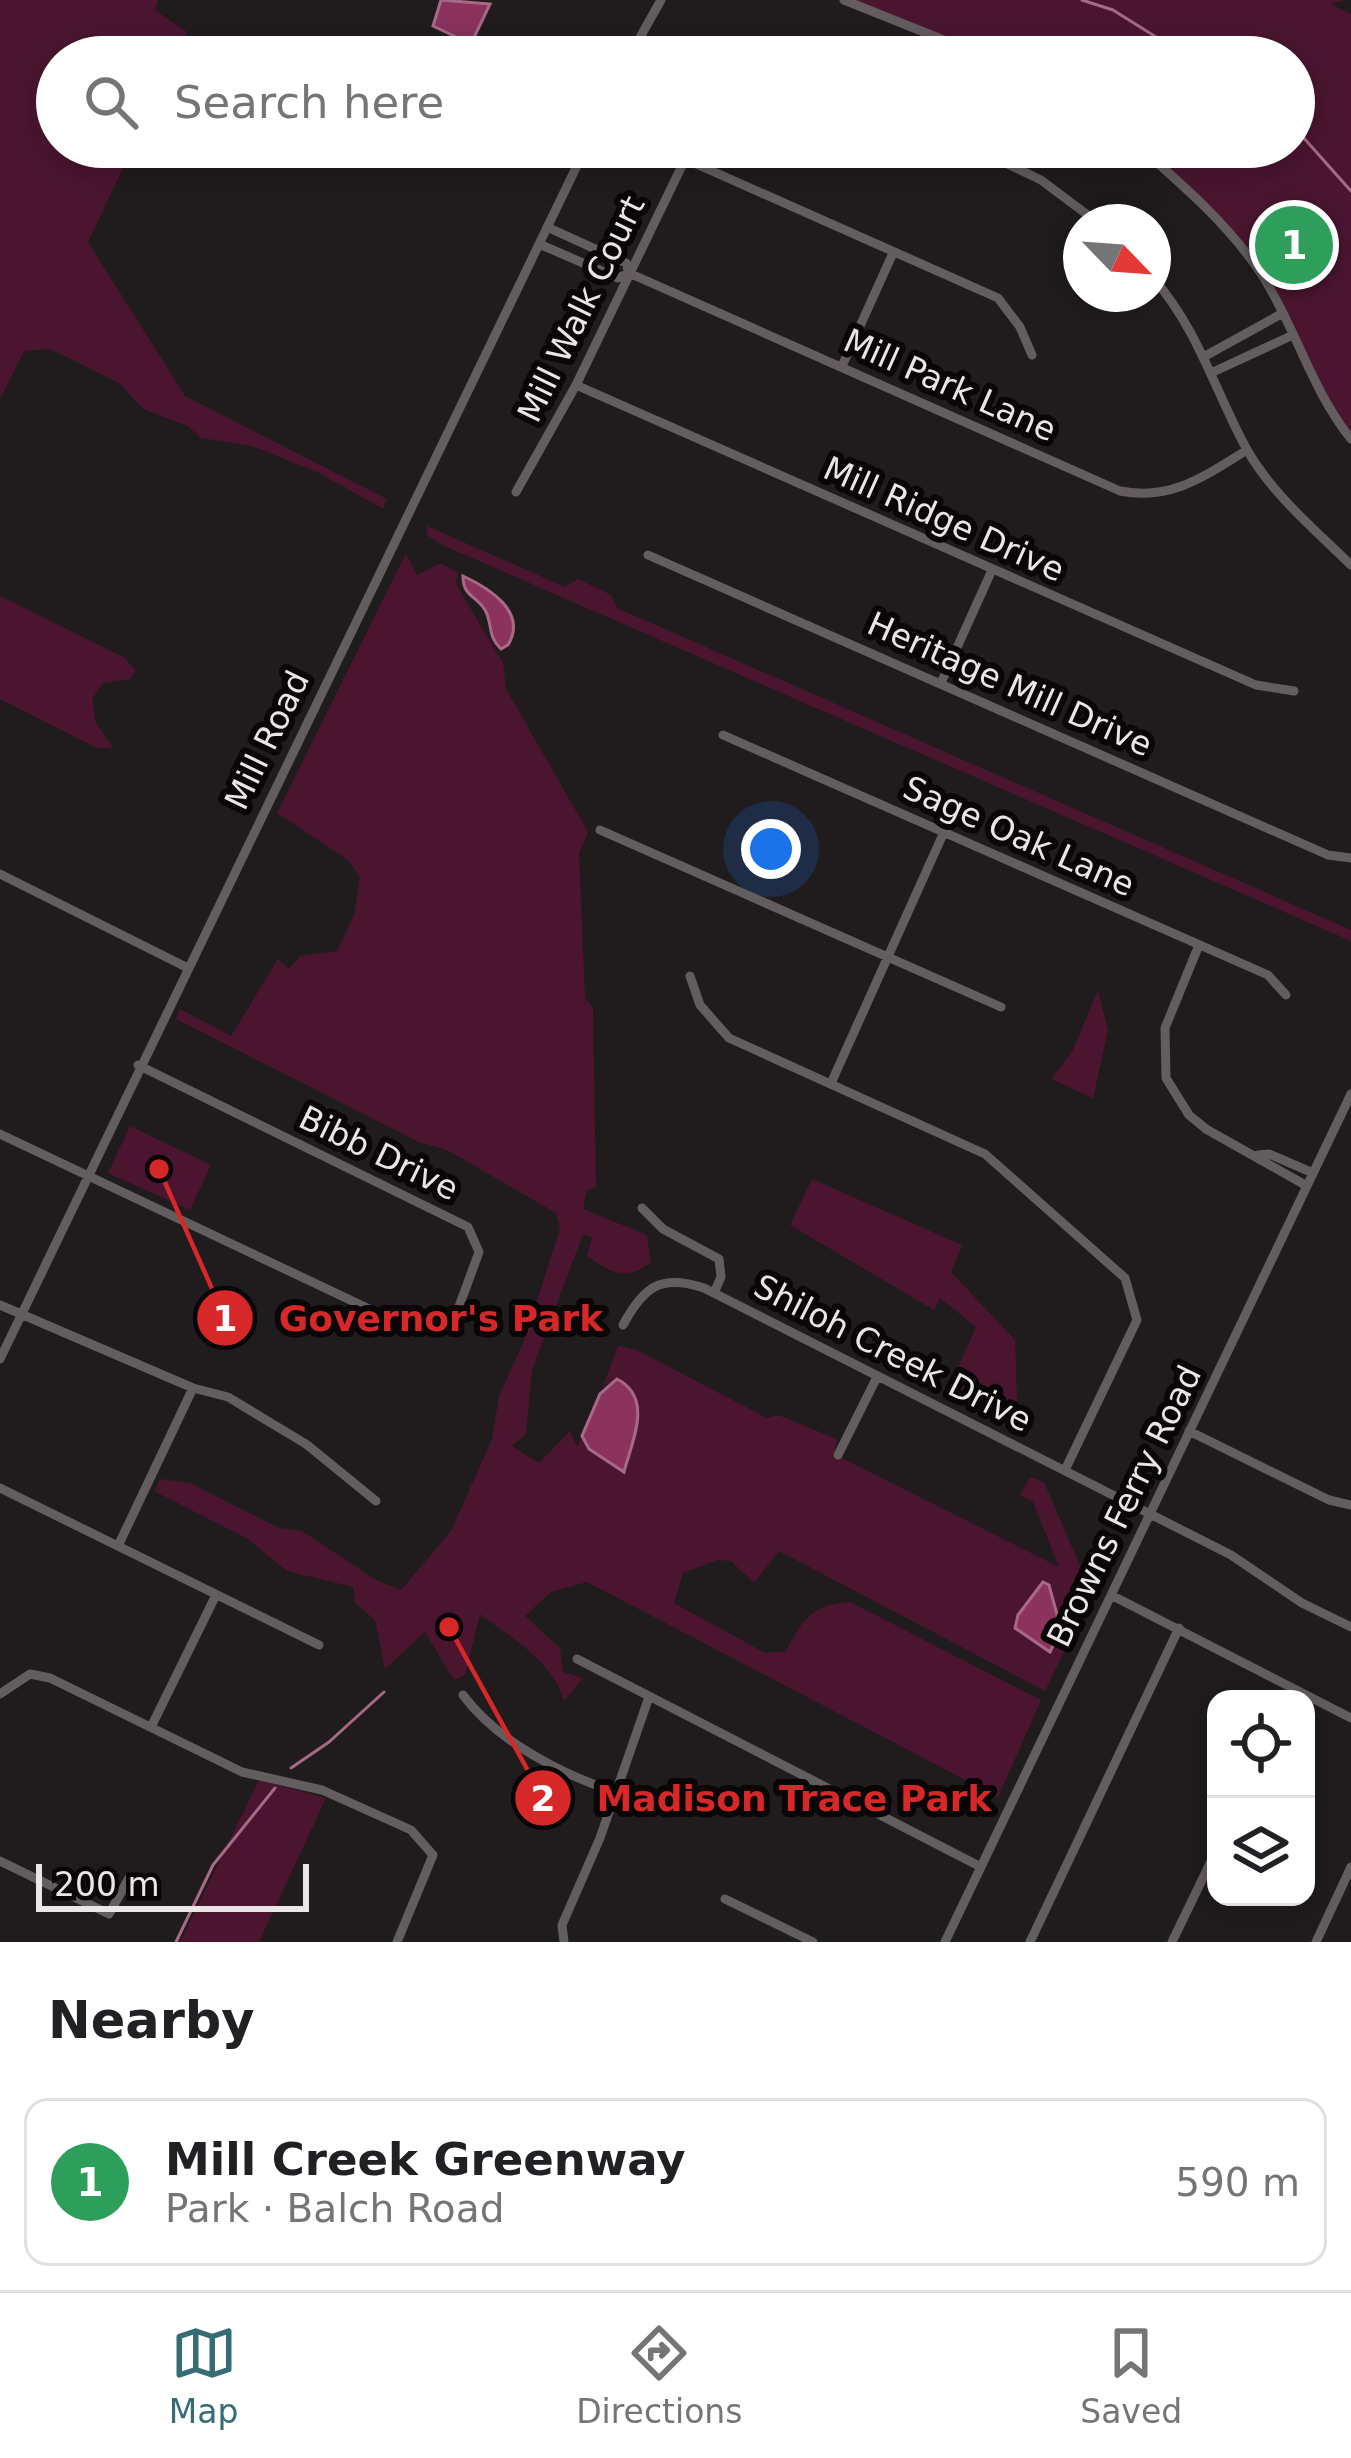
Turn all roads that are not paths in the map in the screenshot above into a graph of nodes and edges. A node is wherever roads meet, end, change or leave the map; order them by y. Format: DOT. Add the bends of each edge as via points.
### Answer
graph roads {
  1 [pos="661,0"];
  2 [pos="844,0"];
  3 [pos="641,36"];
  4 [pos="934,36"];
  5 [pos="576,168"];
  6 [pos="681,168"];
  7 [pos="705,168"];
  8 [pos="1016,168"];
  9 [pos="1162,168"];
  10 [pos="1073,204"];
  11 [pos="548,227"];
  12 [pos="539,244"];
  13 [pos="893,253"];
  14 [pos="629,273"];
  15 [pos="1171,300"];
  16 [pos="1283,313"];
  17 [pos="1293,335"];
  18 [pos="1032,355"];
  19 [pos="1207,356"];
  20 [pos="842,366"];
  21 [pos="1213,372"];
  22 [pos="576,385"];
  23 [pos="1351,439"];
  24 [pos="1247,450"];
  25 [pos="515,492"];
  26 [pos="648,555"];
  27 [pos="1351,565"];
  28 [pos="992,569"];
  29 [pos="941,683"];
  30 [pos="1294,691"];
  31 [pos="723,735"];
  32 [pos="600,830"];
  33 [pos="944,832"];
  34 [pos="1351,858"];
  35 [pos="0,874"];
  36 [pos="1199,945"];
  37 [pos="886,957"];
  38 [pos="186,967"];
  39 [pos="690,976"];
  40 [pos="1286,995"];
  41 [pos="1001,1007"];
  42 [pos="138,1066"];
  43 [pos="832,1081"];
  44 [pos="1351,1094"];
  45 [pos="0,1135"];
  46 [pos="1258,1155"];
  47 [pos="1313,1173"];
  48 [pos="86,1177"];
  49 [pos="1307,1186"];
  50 [pos="642,1208"];
  51 [pos="714,1294"];
  52 [pos="0,1305"];
  53 [pos="21,1314"];
  54 [pos="623,1324"];
  55 [pos="0,1359"];
  56 [pos="877,1378"];
  57 [pos="193,1388"];
  58 [pos="1190,1431"];
  59 [pos="838,1456"];
  60 [pos="1066,1470"];
  61 [pos="0,1488"];
  62 [pos="376,1501"];
  63 [pos="1351,1504"];
  64 [pos="1150,1515"];
  65 [pos="118,1546"];
  66 [pos="216,1595"];
  67 [pos="1111,1595"];
  68 [pos="1351,1627"];
  69 [pos="1179,1628"];
  70 [pos="319,1645"];
  71 [pos="577,1659"];
  72 [pos="1284,1690"];
  73 [pos="0,1694"];
  74 [pos="463,1695"];
  75 [pos="648,1700"];
  76 [pos="1315,1704"];
  77 [pos="1351,1718"];
  78 [pos="152,1725"];
  79 [pos="616,1792"];
  80 [pos="0,1861"];
  81 [pos="981,1867"];
  82 [pos="1351,1868"];
  83 [pos="1207,1870"];
  84 [pos="130,1878"];
  85 [pos="725,1899"];
  86 [pos="397,1942"];
  87 [pos="564,1942"];
  88 [pos="813,1942"];
  89 [pos="945,1942"];
  90 [pos="1030,1942"];
  91 [pos="1172,1942"];
  92 [pos="1316,1942"];
  1 -- 3 [label="street"];
  2 -- 4 [label="street"];
  5 -- 11 [label="street, Mill Road"];
  6 -- 14 [label="street, Mill Walk Court"];
  7 -- 13 [label="street"];
  8 -- 10 [label="street"];
  9 -- 16 [label="street" via="1216,218"];
  11 -- 12 [label="street, Mill Road"];
  11 -- 14 [label="street, Mill Park Lane" via="626,263"];
  12 -- 14 [label="street, Mill Park Lane" via="618,278"];
  12 -- 38 [label="street, Mill Road"];
  13 -- 18 [label="street" via="998,298"];
  13 -- 20 [label="street"];
  14 -- 20 [label="street, Mill Park Lane"];
  14 -- 22 [label="street, Mill Walk Court"];
  15 -- 19 [label="street"];
  16 -- 17 [label="street"];
  16 -- 19 [label="street"];
  17 -- 21 [label="street"];
  17 -- 23 [label="street"];
  19 -- 21 [label="street"];
  20 -- 24 [label="street, Mill Park Lane" via="1120,491 1171,493"];
  21 -- 24 [label="street"];
  22 -- 25 [label="street, Mill Walk Court"];
  22 -- 28 [label="street, Mill Ridge Drive"];
  24 -- 27 [label="street" via="1288,505"];
  26 -- 29 [label="street, Heritage Mill Drive"];
  28 -- 29 [label="street"];
  28 -- 30 [label="street, Mill Ridge Drive" via="1256,685"];
  29 -- 34 [label="street, Heritage Mill Drive" via="1328,855"];
  31 -- 33 [label="street, Sage Oak Lane"];
  32 -- 37 [label="street"];
  33 -- 36 [label="street, Sage Oak Lane"];
  33 -- 37 [label="street"];
  35 -- 38 [label="street"];
  36 -- 40 [label="street, Sage Oak Lane" via="1268,975"];
  36 -- 46 [label="street" via="1165,1028 1166,1078 1206,1129"];
  37 -- 41 [label="street"];
  37 -- 43 [label="street"];
  38 -- 42 [label="street, Mill Road"];
  39 -- 43 [label="street" via="700,1005 729,1038"];
  42 -- 48 [label="street, Mill Road"];
  42 -- 48 [label="street, Bibb Drive" via="455,1219 476,1240 476,1271 457,1312 421,1331"];
  43 -- 60 [label="street" via="985,1154 1126,1279 1137,1320"];
  44 -- 47 [label="street, Browns Ferry Road"];
  45 -- 48 [label="street"];
  46 -- 47 [label="street"];
  46 -- 49 [label="street"];
  47 -- 49 [label="street, Browns Ferry Road"];
  48 -- 53 [label="street, Mill Road"];
  49 -- 58 [label="street, Browns Ferry Road"];
  50 -- 51 [label="street" via="719,1258"];
  51 -- 54 [label="street, Shiloh Creek Drive" via="670,1279 657,1283"];
  51 -- 56 [label="street, Shiloh Creek Drive"];
  52 -- 53 [label="street"];
  53 -- 55 [label="street, Mill Road"];
  53 -- 57 [label="street"];
  56 -- 59 [label="street"];
  56 -- 60 [label="street, Shiloh Creek Drive"];
  57 -- 62 [label="street" via="266,1417"];
  57 -- 65 [label="street"];
  58 -- 63 [label="street"];
  58 -- 64 [label="street, Browns Ferry Road"];
  60 -- 64 [label="street, Shiloh Creek Drive"];
  61 -- 65 [label="street"];
  64 -- 67 [label="street, Browns Ferry Road"];
  64 -- 68 [label="street, Shiloh Creek Drive"];
  65 -- 66 [label="street"];
  66 -- 70 [label="street"];
  66 -- 78 [label="street"];
  67 -- 69 [label="street"];
  67 -- 81 [label="street, Browns Ferry Road"];
  69 -- 72 [label="street"];
  69 -- 90 [label="street"];
  71 -- 75 [label="street"];
  73 -- 78 [label="street" via="30,1674 50,1678"];
  74 -- 79 [label="street" via="481,1719 559,1768"];
  75 -- 79 [label="street"];
  75 -- 81 [label="street"];
  76 -- 77 [label="street"];
  78 -- 86 [label="street" via="242,1772 322,1790 427,1843 430,1868"];
  79 -- 87 [label="street" via="562,1924"];
  80 -- 84 [label="street" via="109,1914"];
  81 -- 89 [label="street, Browns Ferry Road"];
  82 -- 92 [label="street"];
  83 -- 91 [label="street"];
  85 -- 88 [label="street"];
}
